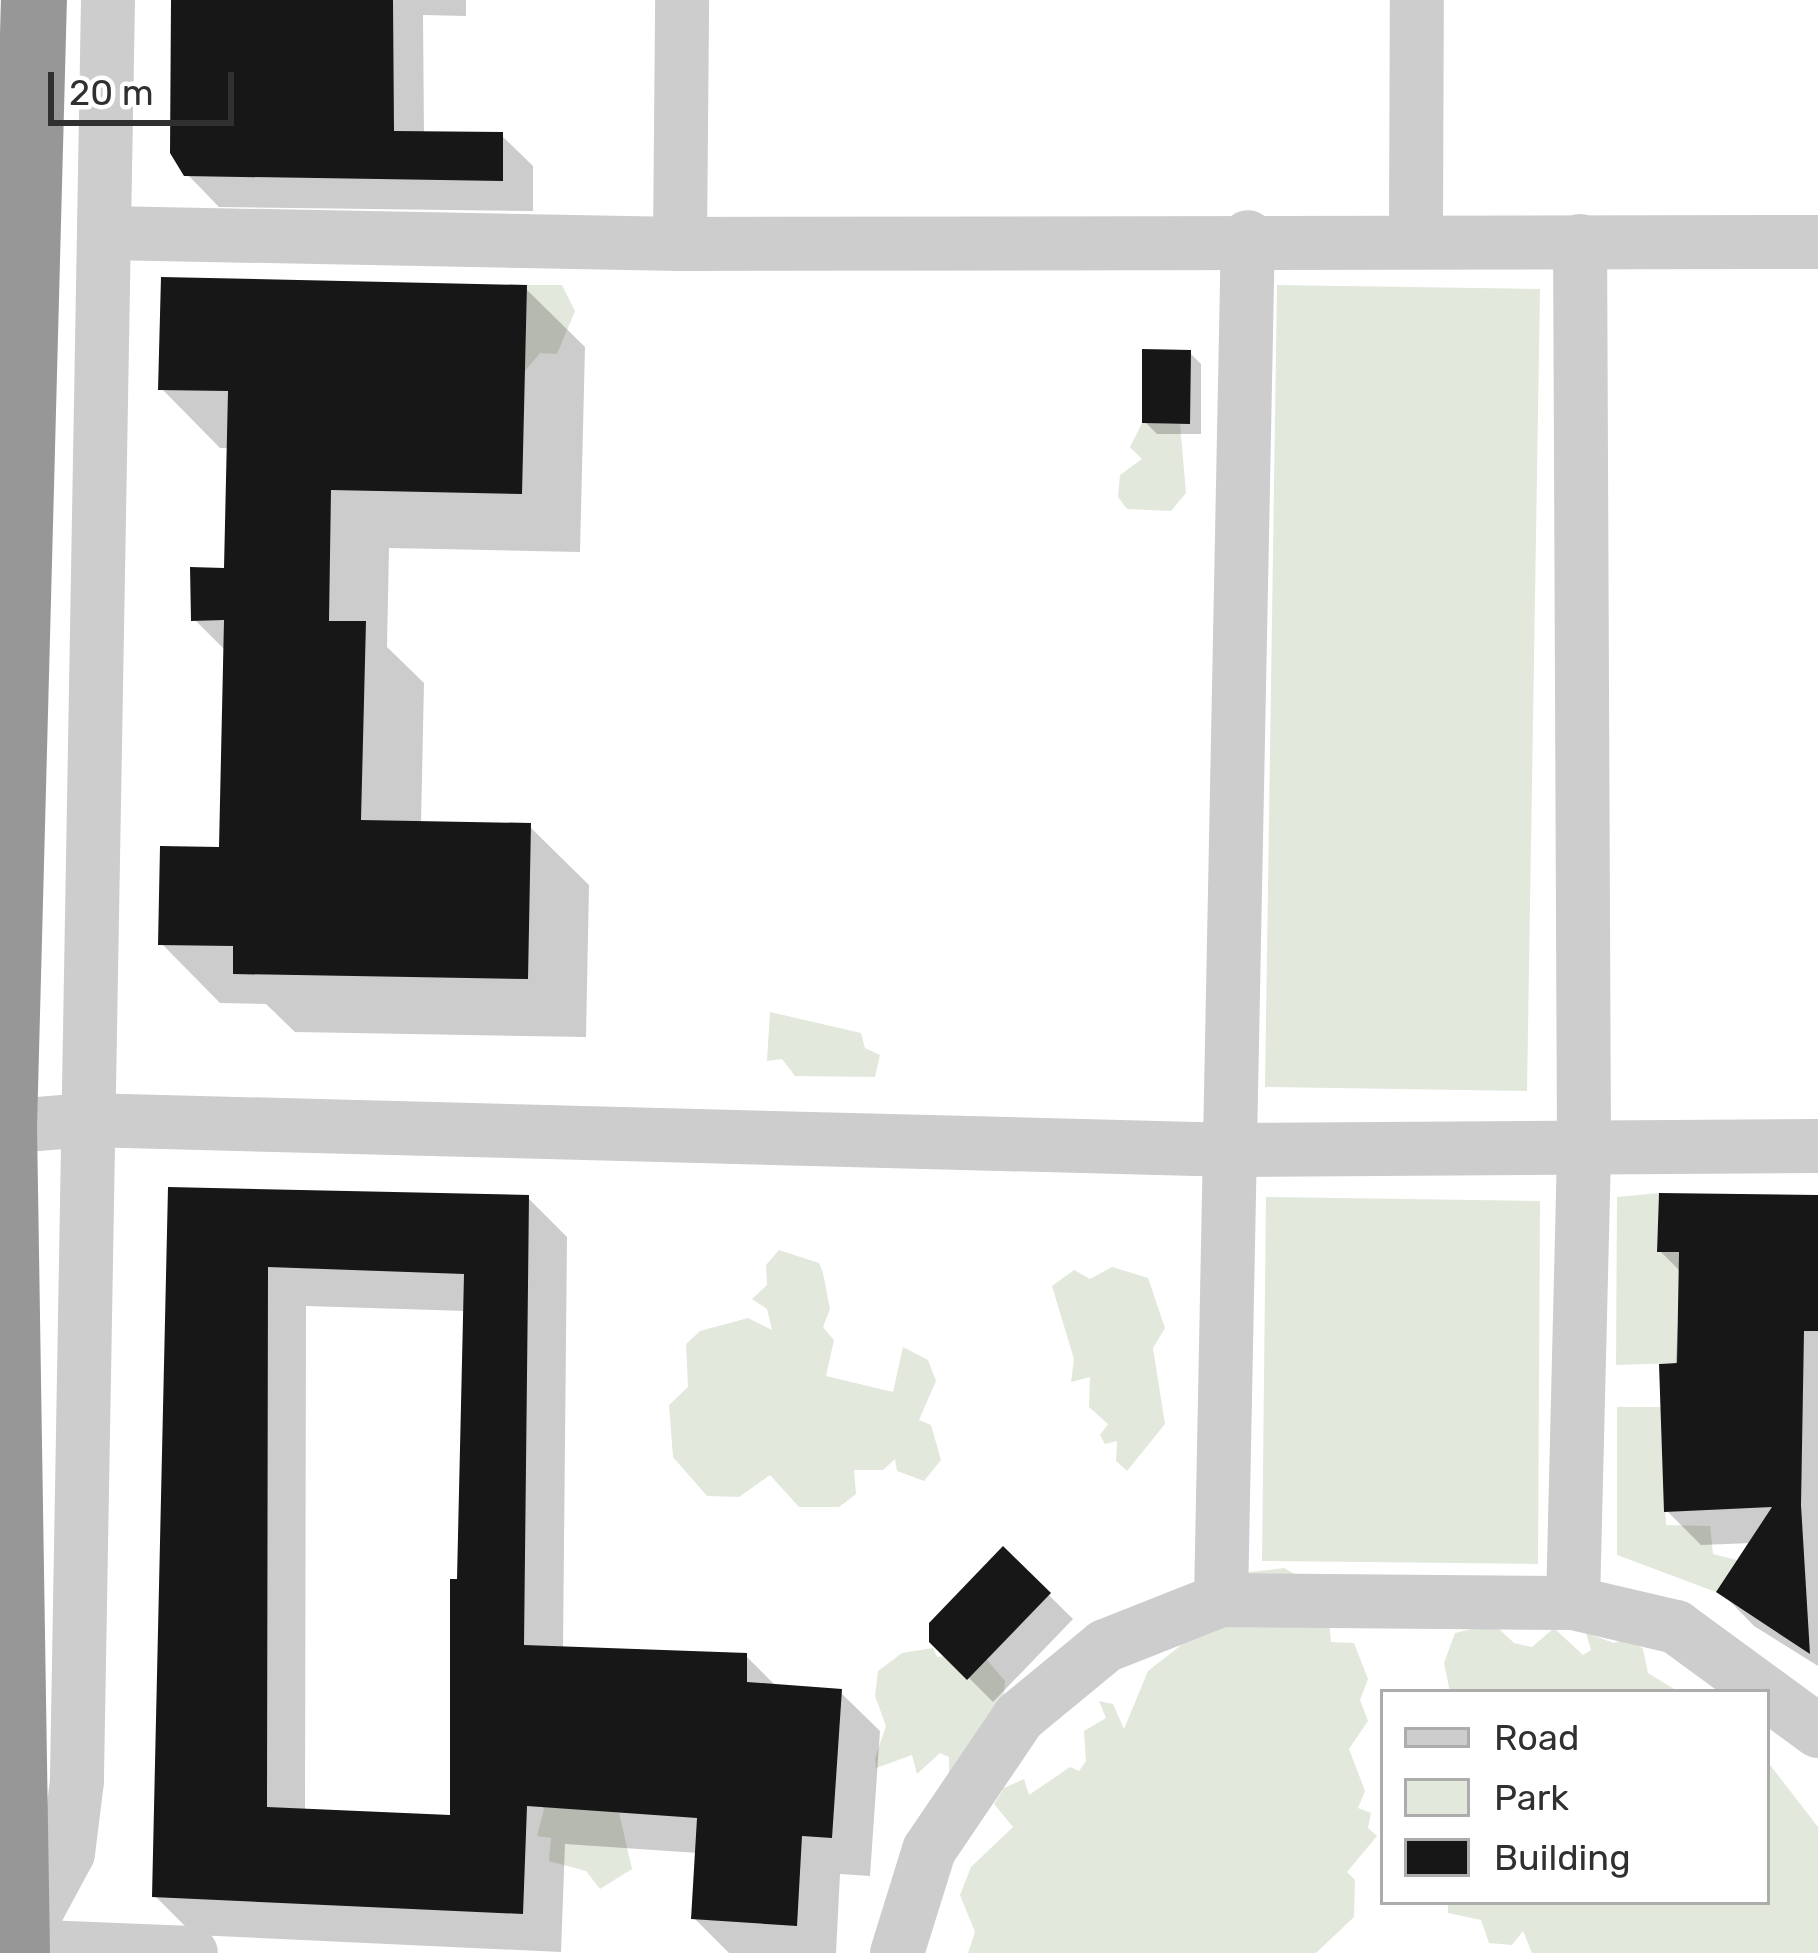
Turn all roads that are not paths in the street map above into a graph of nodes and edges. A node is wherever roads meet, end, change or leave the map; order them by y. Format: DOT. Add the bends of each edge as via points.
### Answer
graph roads {
  1 [pos="34,0"];
  2 [pos="108,0"];
  3 [pos="682,0"];
  4 [pos="1417,0"];
  5 [pos="106,233"];
  6 [pos="1416,236"];
  7 [pos="1248,237"];
  8 [pos="1580,241"];
  9 [pos="1818,242"];
  10 [pos="680,244"];
  11 [pos="87,1120"];
  12 [pos="2,1127"];
  13 [pos="1584,1147"];
  14 [pos="1818,1147"];
  15 [pos="1234,1150"];
  16 [pos="1221,1600"];
  17 [pos="1573,1603"];
  18 [pos="1761,1689"];
  19 [pos="1770,1696"];
  20 [pos="1818,1731"];
  21 [pos="17,1949"];
  22 [pos="191,1953"];
  23 [pos="898,1953"];
  1 -- 12 [label="highway"];
  2 -- 5 [label="street"];
  3 -- 10 [label="street"];
  4 -- 6 [label="street"];
  5 -- 10 [label="street"];
  5 -- 11 [label="street"];
  6 -- 7 [label="street"];
  6 -- 8 [label="street"];
  7 -- 10 [label="street"];
  7 -- 15 [label="street"];
  8 -- 9 [label="street"];
  8 -- 13 [label="street"];
  11 -- 12 [label="street"];
  11 -- 15 [label="street"];
  11 -- 21 [label="street" via="77,1780 68,1853"];
  12 -- 21 [label="highway"];
  13 -- 14 [label="street"];
  13 -- 15 [label="street"];
  13 -- 17 [label="street"];
  15 -- 16 [label="street"];
  16 -- 17 [label="street"];
  16 -- 23 [label="street" via="1105,1646 1019,1717 928,1850"];
  17 -- 18 [label="street" via="1676,1627"];
  19 -- 20 [label="street"];
  21 -- 22 [label="street"];
}
